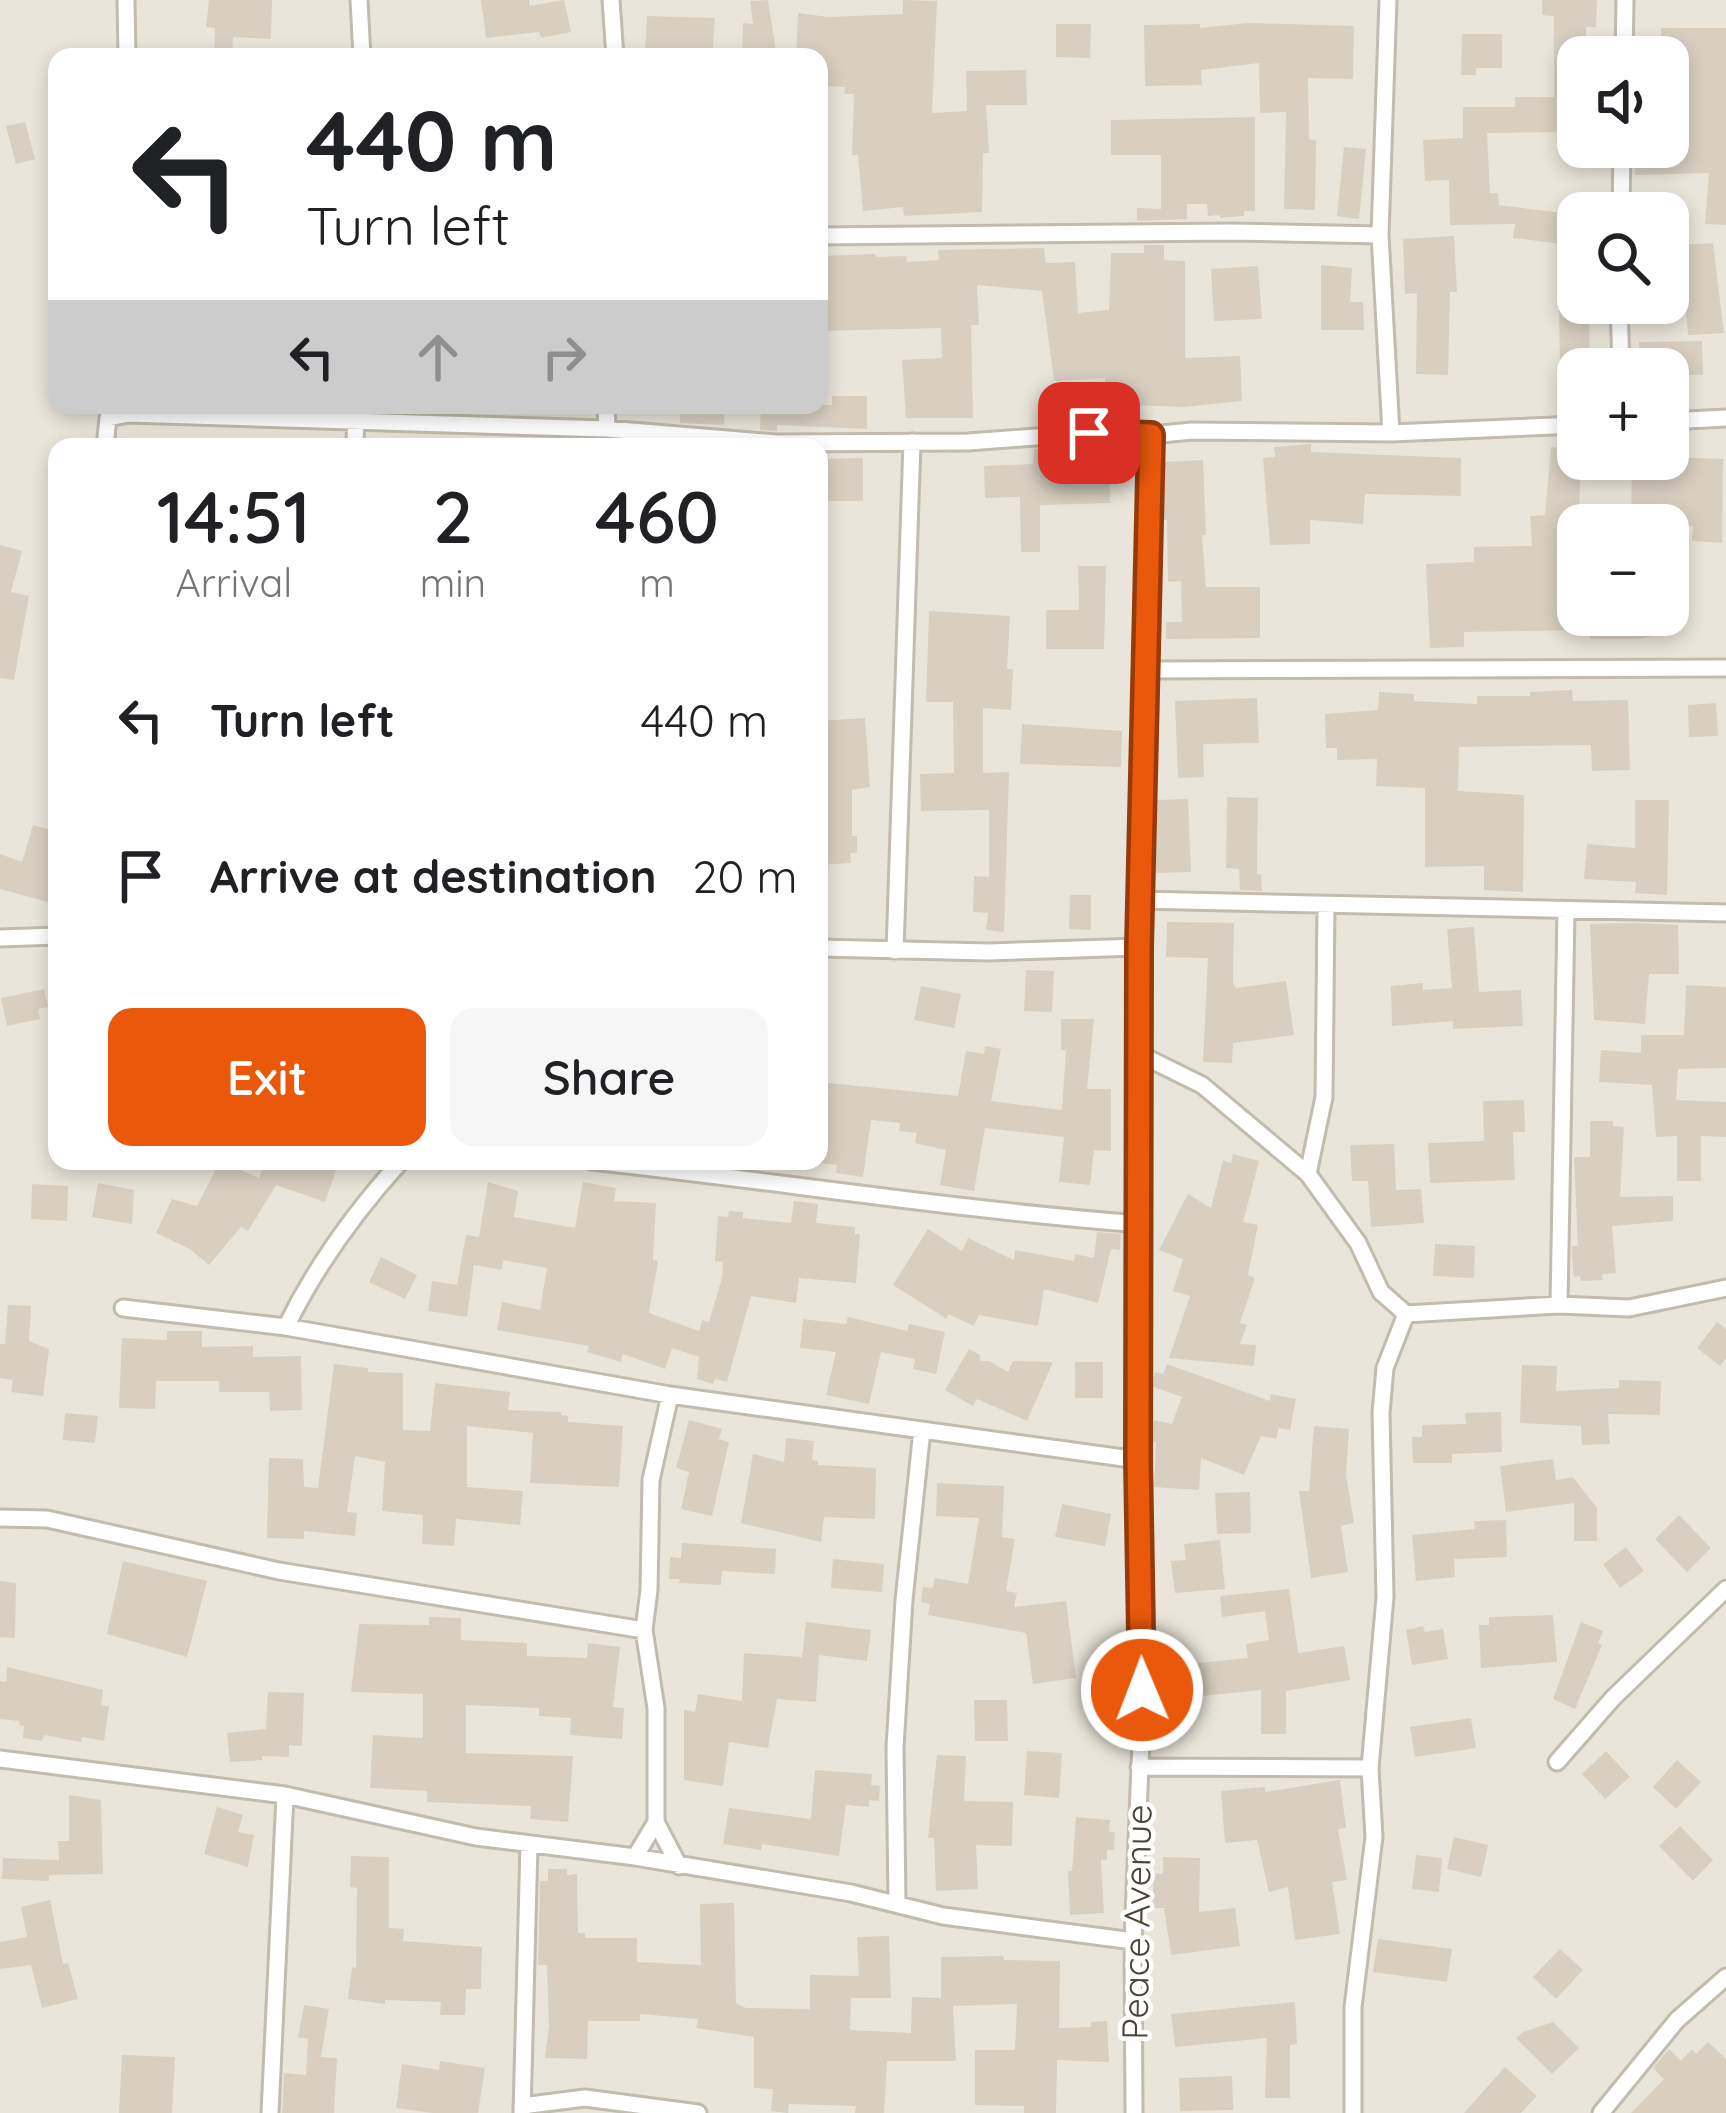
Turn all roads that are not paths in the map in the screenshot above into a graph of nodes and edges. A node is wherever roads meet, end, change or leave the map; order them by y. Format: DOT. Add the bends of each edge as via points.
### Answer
graph roads {
  1 [pos="126,0"];
  2 [pos="359,0"];
  3 [pos="611,0"];
  4 [pos="1388,0"];
  5 [pos="1625,0"];
  6 [pos="1624,36"];
  7 [pos="127,48"];
  8 [pos="362,48"];
  9 [pos="615,48"];
  10 [pos="1380,235"];
  11 [pos="828,236"];
  12 [pos="129,414"];
  13 [pos="385,414"];
  14 [pos="606,414"];
  15 [pos="1726,418"];
  16 [pos="1689,420"];
  17 [pos="1557,426"];
  18 [pos="607,429"];
  19 [pos="1390,433"];
  20 [pos="1151,435"];
  21 [pos="106,438"];
  22 [pos="650,438"];
  23 [pos="828,442"];
  24 [pos="912,442"];
  25 [pos="1726,668"];
  26 [pos="1145,670"];
  27 [pos="1140,900"];
  28 [pos="1326,905"];
  29 [pos="1566,911"];
  30 [pos="1726,913"];
  31 [pos="48,936"];
  32 [pos="0,938"];
  33 [pos="1139,947"];
  34 [pos="828,948"];
  35 [pos="895,951"];
  36 [pos="1141,1055"];
  37 [pos="393,1170"];
  38 [pos="676,1170"];
  39 [pos="1308,1174"];
  40 [pos="1141,1223"];
  41 [pos="1726,1288"];
  42 [pos="1559,1305"];
  43 [pos="123,1308"];
  44 [pos="1406,1314"];
  45 [pos="286,1327"];
  46 [pos="670,1395"];
  47 [pos="922,1430"];
  48 [pos="1138,1460"];
  49 [pos="0,1518"];
  50 [pos="1726,1589"];
  51 [pos="644,1630"];
  52 [pos="0,1759"];
  53 [pos="1557,1762"];
  54 [pos="1139,1767"];
  55 [pos="1370,1768"];
  56 [pos="285,1795"];
  57 [pos="656,1822"];
  58 [pos="529,1844"];
  59 [pos="635,1857"];
  60 [pos="679,1866"];
  61 [pos="897,1903"];
  62 [pos="1133,1941"];
  63 [pos="1726,1977"];
  64 [pos="522,2110"];
  65 [pos="270,2113"];
  66 [pos="698,2113"];
  67 [pos="1134,2113"];
  68 [pos="1353,2113"];
  69 [pos="1601,2113"];
  1 -- 7 [label="street"];
  2 -- 8 [label="street"];
  3 -- 9 [label="street"];
  4 -- 10 [label="street"];
  5 -- 6 [label="street"];
  10 -- 11 [label="street"];
  10 -- 19 [label="street"];
  12 -- 21 [label="street" via="108,418"];
  13 -- 18 [label="street"];
  14 -- 18 [label="street"];
  15 -- 16 [label="street"];
  17 -- 19 [label="street"];
  18 -- 22 [label="street"];
  19 -- 20 [label="street"];
  20 -- 24 [label="street"];
  20 -- 26 [label="street, Peace Avenue"];
  23 -- 24 [label="street"];
  24 -- 35 [label="street"];
  25 -- 26 [label="street"];
  26 -- 27 [label="street, Peace Avenue"];
  27 -- 28 [label="street"];
  27 -- 33 [label="street, Peace Avenue"];
  28 -- 29 [label="street"];
  28 -- 39 [label="street" via="1324,1097"];
  29 -- 30 [label="street"];
  29 -- 42 [label="street"];
  31 -- 32 [label="street"];
  33 -- 35 [label="street"];
  33 -- 36 [label="street, Peace Avenue"];
  34 -- 35 [label="street"];
  36 -- 39 [label="street" via="1202,1085"];
  36 -- 40 [label="street, Peace Avenue"];
  37 -- 45 [label="street" via="356,1211"];
  38 -- 40 [label="street" via="997,1213"];
  39 -- 44 [label="street" via="1358,1243 1381,1292"];
  40 -- 48 [label="street, Peace Avenue"];
  41 -- 42 [label="street" via="1629,1308"];
  42 -- 44 [label="street"];
  43 -- 45 [label="street"];
  44 -- 55 [label="street" via="1385,1368 1381,1413 1385,1597"];
  45 -- 46 [label="street"];
  46 -- 47 [label="street"];
  46 -- 51 [label="street" via="651,1480"];
  47 -- 48 [label="street"];
  47 -- 61 [label="street" via="895,1747"];
  48 -- 54 [label="street, Peace Avenue"];
  49 -- 51 [label="street" via="46,1519 279,1570"];
  50 -- 53 [label="street"];
  51 -- 57 [label="street" via="656,1708"];
  52 -- 56 [label="street"];
  54 -- 55 [label="street"];
  54 -- 62 [label="street, Peace Avenue"];
  55 -- 68 [label="street" via="1374,1837 1353,2007"];
  56 -- 58 [label="street"];
  56 -- 65 [label="street"];
  57 -- 59 [label="street"];
  57 -- 60 [label="street"];
  58 -- 59 [label="street"];
  58 -- 64 [label="street"];
  59 -- 60 [label="street"];
  60 -- 61 [label="street"];
  61 -- 62 [label="street"];
  62 -- 67 [label="street, Peace Avenue"];
  63 -- 69 [label="street" via="1677,2020"];
  64 -- 66 [label="street" via="585,2098"];
}
